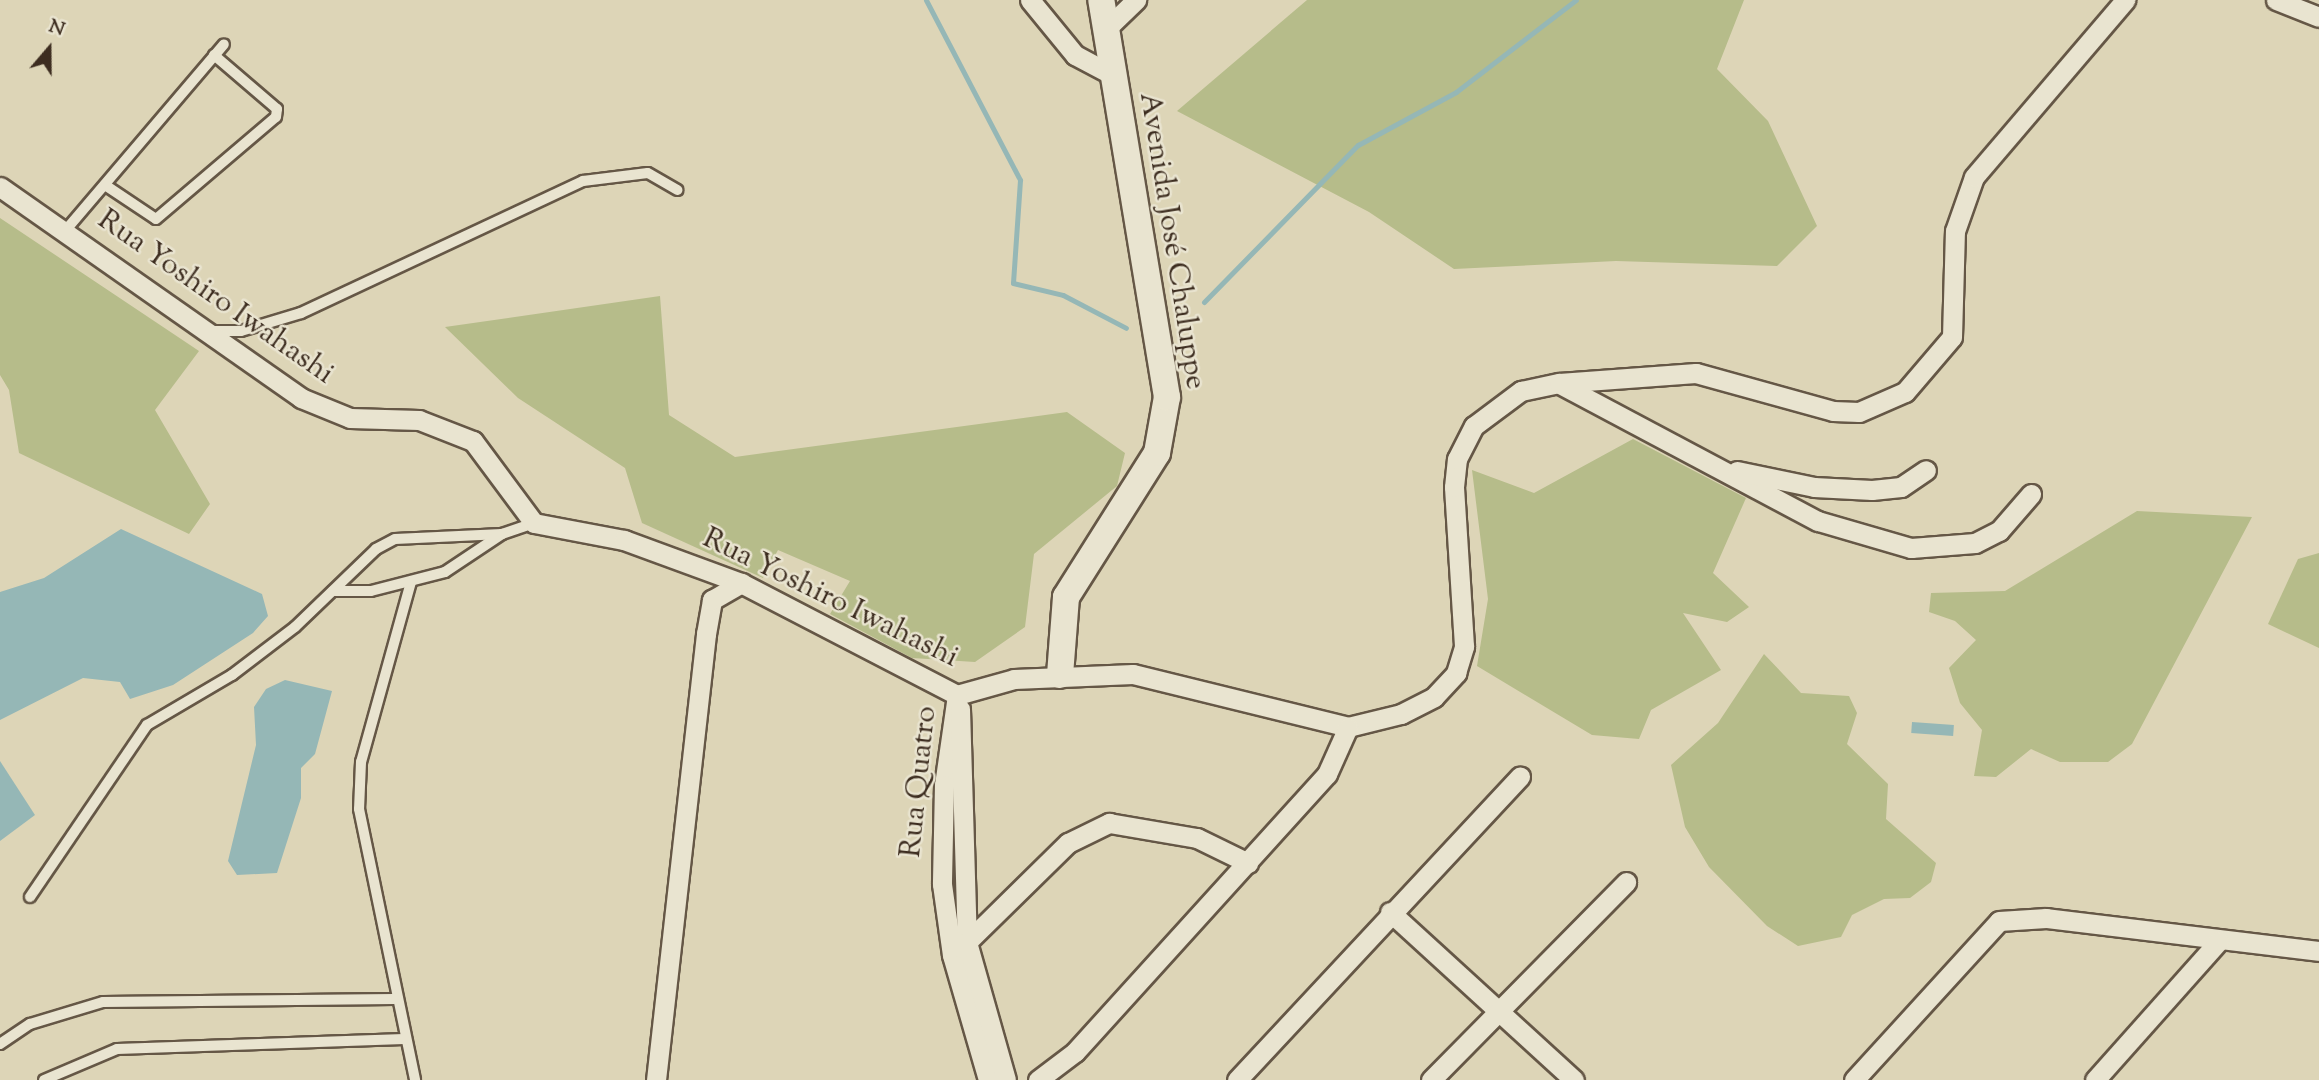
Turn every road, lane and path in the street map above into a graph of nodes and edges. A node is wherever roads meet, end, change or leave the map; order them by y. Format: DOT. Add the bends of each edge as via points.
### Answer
graph roads {
  1 [pos="1030,0"];
  2 [pos="1101,0"];
  3 [pos="1136,0"];
  4 [pos="2126,0"];
  5 [pos="2276,0"];
  6 [pos="2319,18"];
  7 [pos="1104,32"];
  8 [pos="224,44"];
  9 [pos="214,55"];
  10 [pos="1109,73"];
  11 [pos="105,185"];
  12 [pos="0,187"];
  13 [pos="677,190"];
  14 [pos="65,231"];
  15 [pos="208,331"];
  16 [pos="1559,383"];
  17 [pos="1715,467"];
  18 [pos="1926,470"];
  19 [pos="2031,494"];
  20 [pos="534,523"];
  21 [pos="502,534"];
  22 [pos="411,582"];
  23 [pos="741,583"];
  24 [pos="333,591"];
  25 [pos="1060,675"];
  26 [pos="957,695"];
  27 [pos="1348,727"];
  28 [pos="1520,776"];
  29 [pos="1248,863"];
  30 [pos="1626,882"];
  31 [pos="30,897"];
  32 [pos="1390,912"];
  33 [pos="2219,941"];
  34 [pos="967,942"];
  35 [pos="2319,951"];
  36 [pos="952,955"];
  37 [pos="394,999"];
  38 [pos="1495,1009"];
  39 [pos="404,1039"];
  40 [pos="0,1044"];
  41 [pos="44,1080"];
  42 [pos="415,1080"];
  43 [pos="656,1080"];
  44 [pos="988,1080"];
  45 [pos="1006,1080"];
  46 [pos="1038,1080"];
  47 [pos="1237,1080"];
  48 [pos="1431,1080"];
  49 [pos="1574,1080"];
  50 [pos="1854,1080"];
  51 [pos="2095,1080"];
  1 -- 10 [label="street" via="1075,55"];
  2 -- 7 [label="street, Avenida José Chaluppe"];
  3 -- 7 [label="street"];
  4 -- 16 [label="street" via="1974,177 1955,231 1952,337 1905,392 1859,412 1833,411 1696,373"];
  5 -- 6 [label="street"];
  7 -- 10 [label="street, Avenida José Chaluppe"];
  8 -- 9 [label="lane"];
  9 -- 11 [label="lane"];
  9 -- 11 [label="lane" via="277,109 276,117 156,219"];
  10 -- 25 [label="street, Avenida José Chaluppe" via="1167,397 1157,453 1066,597"];
  11 -- 14 [label="lane"];
  12 -- 14 [label="street, Rua Yoshiro Iwahashi"];
  13 -- 15 [label="lane" via="648,173 583,181 301,313 241,331"];
  14 -- 15 [label="street, Rua Yoshiro Iwahashi"];
  15 -- 20 [label="street, Rua Yoshiro Iwahashi" via="327,412 419,419 473,441"];
  16 -- 17 [label="street"];
  16 -- 27 [label="street" via="1521,391 1494,406 1474,426 1457,459 1454,487 1467,619 1456,673 1434,697 1401,714"];
  17 -- 18 [label="street" via="1814,487 1872,490 1901,487"];
  17 -- 19 [label="street" via="1818,521 1911,548 1975,543 1999,531"];
  20 -- 21 [label="lane"];
  20 -- 23 [label="street, Rua Yoshiro Iwahashi" via="624,540"];
  21 -- 22 [label="lane" via="471,559"];
  21 -- 24 [label="lane" via="395,539 376,548"];
  22 -- 24 [label="lane"];
  22 -- 37 [label="lane" via="361,762 359,809"];
  23 -- 26 [label="street, Rua Yoshiro Iwahashi"];
  23 -- 43 [label="street" via="712,600 705,634"];
  24 -- 31 [label="lane" via="232,675 147,725"];
  25 -- 26 [label="street"];
  25 -- 27 [label="street" via="1133,674"];
  26 -- 34 [label="street, Rua Quatro"];
  26 -- 36 [label="street, Rua Quatro" via="940,835"];
  27 -- 29 [label="street" via="1327,774"];
  28 -- 32 [label="street"];
  29 -- 34 [label="street" via="1197,838 1109,823 1068,843"];
  29 -- 46 [label="street" via="1075,1052"];
  30 -- 38 [label="street"];
  32 -- 38 [label="street"];
  32 -- 47 [label="street"];
  33 -- 35 [label="street"];
  33 -- 50 [label="street" via="2046,919 1999,922"];
  33 -- 51 [label="street"];
  34 -- 36 [label="street"];
  34 -- 45 [label="street, Rua Quatro"];
  36 -- 44 [label="street, Rua Quatro"];
  37 -- 39 [label="lane"];
  37 -- 40 [label="lane" via="103,1002 30,1024"];
  38 -- 48 [label="street"];
  38 -- 49 [label="street"];
  39 -- 41 [label="lane" via="117,1049"];
  39 -- 42 [label="lane"];
}
